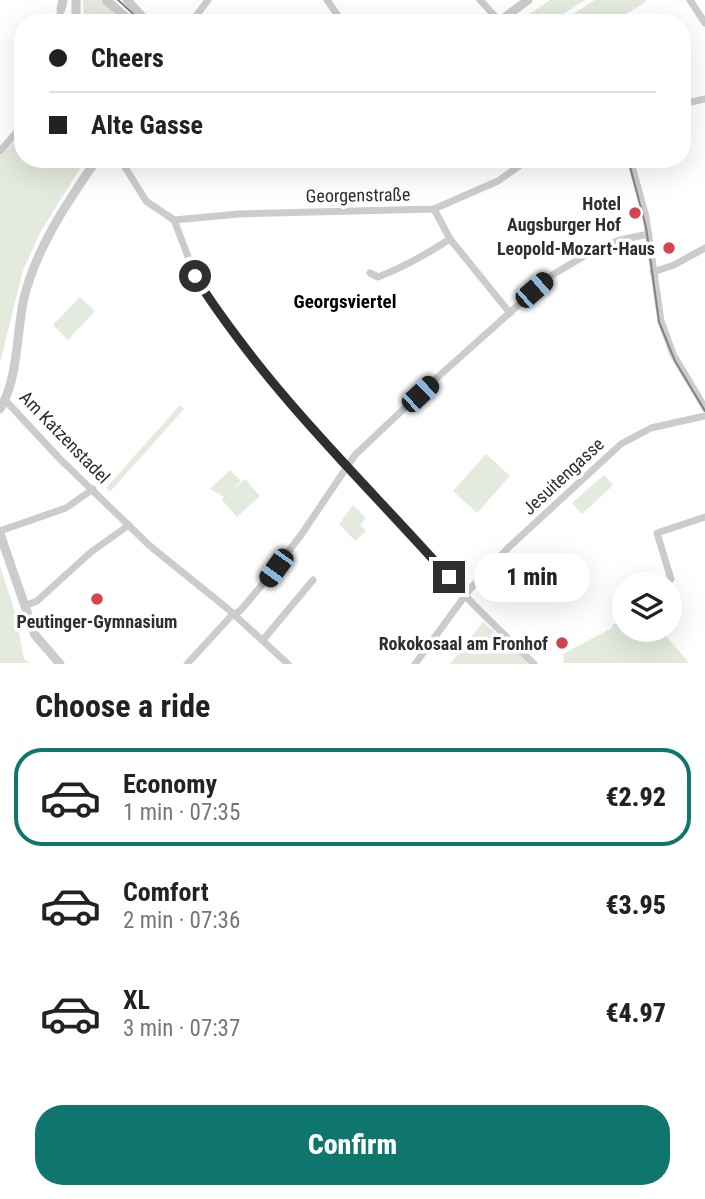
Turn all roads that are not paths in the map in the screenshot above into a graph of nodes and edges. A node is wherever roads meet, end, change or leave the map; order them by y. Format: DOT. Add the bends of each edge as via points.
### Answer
graph roads {
  1 [pos="106,0"];
  2 [pos="127,0"];
  3 [pos="480,0"];
  4 [pos="527,0"];
  5 [pos="690,0"];
  6 [pos="123,14"];
  7 [pos="140,14"];
  8 [pos="491,14"];
  9 [pos="508,14"];
  10 [pos="705,23"];
  11 [pos="14,136"];
  12 [pos="0,152"];
  13 [pos="91,168"];
  14 [pos="126,168"];
  15 [pos="516,168"];
  16 [pos="632,168"];
  17 [pos="434,209"];
  18 [pos="174,220"];
  19 [pos="649,234"];
  20 [pos="450,239"];
  21 [pos="705,248"];
  22 [pos="653,272"];
  23 [pos="370,273"];
  24 [pos="510,313"];
  25 [pos="2,405"];
  26 [pos="705,408"];
  27 [pos="705,416"];
  28 [pos="346,467"];
  29 [pos="93,489"];
  30 [pos="705,517"];
  31 [pos="129,525"];
  32 [pos="0,533"];
  33 [pos="669,572"];
  34 [pos="313,580"];
  35 [pos="466,596"];
  36 [pos="24,607"];
  37 [pos="233,614"];
  38 [pos="263,640"];
  39 [pos="61,663"];
  40 [pos="187,663"];
  41 [pos="288,663"];
  42 [pos="415,663"];
  43 [pos="534,663"];
  1 -- 6 [label="street"];
  2 -- 7 [label="street"];
  3 -- 8 [label="street"];
  4 -- 9 [label="street"];
  5 -- 10 [label="street"];
  11 -- 12 [label="street"];
  13 -- 25 [label="street, Am Katzenstadel" via="34,267"];
  14 -- 18 [label="street" via="146,201"];
  15 -- 17 [label="street, Georgenstraße"];
  16 -- 19 [label="street"];
  17 -- 18 [label="street, Georgenstraße" via="254,213"];
  17 -- 20 [label="street"];
  18 -- 28 [label="street" via="195,276 211,302"];
  19 -- 22 [label="street"];
  19 -- 24 [label="street" via="598,248 568,264"];
  20 -- 23 [label="street" via="379,277"];
  20 -- 24 [label="street"];
  21 -- 22 [label="street"];
  22 -- 26 [label="street" via="668,342"];
  24 -- 28 [label="street"];
  25 -- 29 [label="street, Am Katzenstadel"];
  27 -- 35 [label="street, Jesuitengasse" via="651,428 621,444 509,547"];
  28 -- 35 [label="street"];
  28 -- 37 [label="street" via="301,535"];
  29 -- 31 [label="street, Am Katzenstadel"];
  29 -- 32 [label="street" via="66,508"];
  30 -- 33 [label="street" via="657,533"];
  31 -- 36 [label="street"];
  31 -- 37 [label="street, Am Katzenstadel"];
  32 -- 36 [label="street"];
  34 -- 38 [label="street"];
  35 -- 42 [label="street, Jesuitengasse"];
  35 -- 43 [label="street"];
  36 -- 39 [label="street" via="35,635"];
  37 -- 38 [label="street, Am Katzenstadel"];
  37 -- 40 [label="street"];
  38 -- 41 [label="street, Am Katzenstadel"];
}
